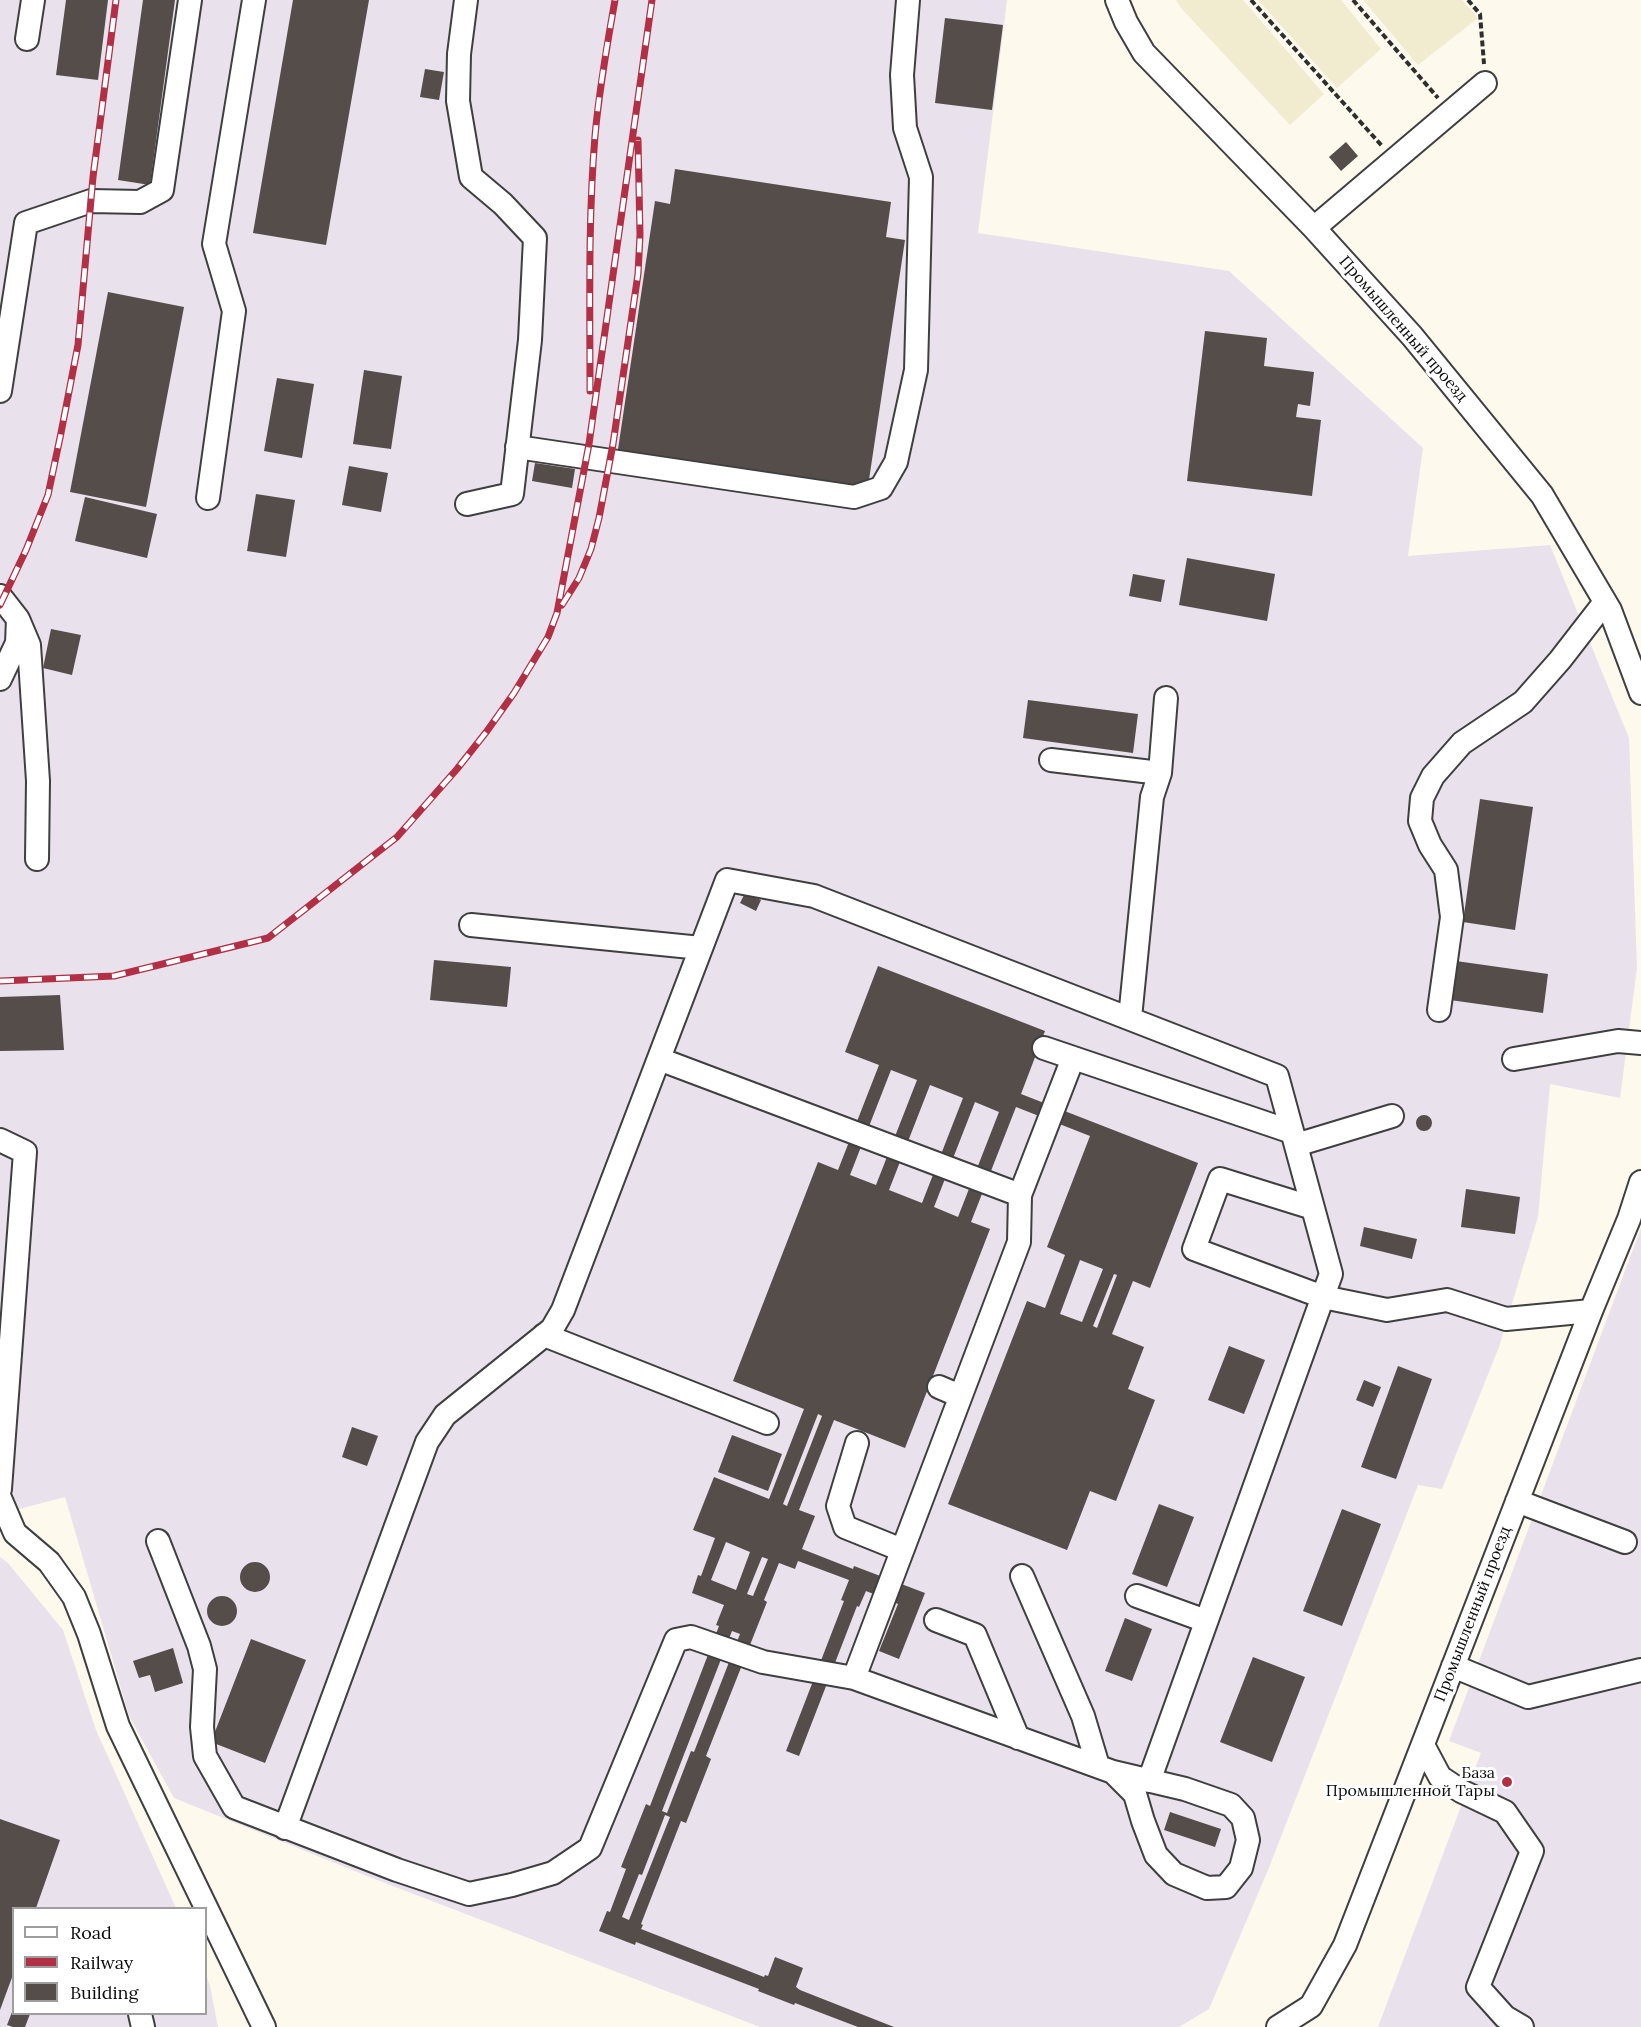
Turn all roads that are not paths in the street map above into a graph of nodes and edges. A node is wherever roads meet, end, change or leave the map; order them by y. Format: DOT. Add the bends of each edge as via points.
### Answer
graph roads {
  1 [pos="33,0"];
  2 [pos="190,0"];
  3 [pos="254,0"];
  4 [pos="466,0"];
  5 [pos="908,0"];
  6 [pos="1117,0"];
  7 [pos="27,39"];
  8 [pos="1485,83"];
  9 [pos="1314,228"];
  10 [pos="5,320"];
  11 [pos="0,390"];
  12 [pos="517,447"];
  13 [pos="208,498"];
  14 [pos="467,504"];
  15 [pos="0,596"];
  16 [pos="1605,602"];
  17 [pos="18,619"];
  18 [pos="0,679"];
  19 [pos="1641,693"];
  20 [pos="1166,698"];
  21 [pos="1051,760"];
  22 [pos="1160,773"];
  23 [pos="37,859"];
  24 [pos="471,925"];
  25 [pos="701,948"];
  26 [pos="1439,1010"];
  27 [pos="1130,1018"];
  28 [pos="1641,1043"];
  29 [pos="1044,1048"];
  30 [pos="1073,1058"];
  31 [pos="658,1059"];
  32 [pos="1514,1059"];
  33 [pos="1392,1116"];
  34 [pos="1294,1139"];
  35 [pos="0,1140"];
  36 [pos="1641,1182"];
  37 [pos="1020,1195"];
  38 [pos="1313,1208"];
  39 [pos="1323,1297"];
  40 [pos="1591,1311"];
  41 [pos="544,1335"];
  42 [pos="939,1386"];
  43 [pos="960,1396"];
  44 [pos="767,1423"];
  45 [pos="857,1443"];
  46 [pos="0,1490"];
  47 [pos="0,1498"];
  48 [pos="1517,1501"];
  49 [pos="158,1541"];
  50 [pos="1625,1542"];
  51 [pos="902,1550"];
  52 [pos="1022,1576"];
  53 [pos="1137,1596"];
  54 [pos="936,1620"];
  55 [pos="1206,1621"];
  56 [pos="1453,1666"];
  57 [pos="1641,1670"];
  58 [pos="854,1678"];
  59 [pos="1018,1738"];
  60 [pos="1423,1745"];
  61 [pos="1105,1769"];
  62 [pos="1149,1781"];
  63 [pos="285,1828"];
  64 [pos="206,1907"];
  65 [pos="207,1909"];
  66 [pos="264,2027"];
  67 [pos="1278,2027"];
  68 [pos="1522,2027"];
  1 -- 7 [label="street"];
  2 -- 10 [label="street" via="162,190 140,202 91,201 26,223"];
  3 -- 13 [label="street" via="214,244 234,311"];
  4 -- 12 [label="street" via="458,101 471,177 535,238 530,340"];
  5 -- 12 [label="street" via="902,75 905,128 921,177 916,370 896,462 881,488 854,497"];
  6 -- 9 [label="street, Промышленный проезд" via="1144,53"];
  8 -- 9 [label="street"];
  9 -- 16 [label="street, Промышленный проезд" via="1412,336 1542,495"];
  10 -- 11 [label="street"];
  12 -- 14 [label="street" via="512,494"];
  15 -- 17 [label="street"];
  16 -- 19 [label="street, Промышленный проезд"];
  16 -- 26 [label="street" via="1523,702 1462,743 1434,776 1422,798 1420,821 1446,870 1452,917"];
  17 -- 18 [label="street" via="17,643"];
  17 -- 23 [label="street" via="28,645 30,666 38,781"];
  20 -- 22 [label="street"];
  21 -- 22 [label="street"];
  22 -- 27 [label="street" via="1152,797"];
  24 -- 25 [label="street"];
  25 -- 27 [label="street" via="727,880 814,896"];
  25 -- 31 [label="street"];
  27 -- 34 [label="street" via="1277,1076"];
  28 -- 32 [label="street" via="1618,1041"];
  29 -- 30 [label="street"];
  30 -- 34 [label="street"];
  30 -- 37 [label="street"];
  31 -- 37 [label="street"];
  31 -- 41 [label="street" via="563,1310"];
  33 -- 34 [label="street"];
  34 -- 38 [label="street"];
  35 -- 46 [label="street" via="25,1152"];
  36 -- 40 [label="street, Промышленный проезд"];
  37 -- 43 [label="street" via="1019,1242"];
  38 -- 39 [label="street" via="1331,1274"];
  38 -- 39 [label="street" via="1220,1179 1194,1249"];
  39 -- 40 [label="street" via="1387,1310 1447,1300 1506,1319"];
  39 -- 55 [label="street"];
  40 -- 48 [label="street, Промышленный проезд"];
  41 -- 44 [label="street"];
  41 -- 63 [label="street" via="445,1415 427,1442"];
  42 -- 43 [label="street"];
  43 -- 51 [label="street"];
  45 -- 51 [label="street" via="838,1506 845,1527"];
  47 -- 64 [label="street" via="15,1533 49,1562 74,1598 118,1726"];
  48 -- 50 [label="street"];
  48 -- 56 [label="street, Промышленный проезд"];
  49 -- 63 [label="street" via="205,1669 205,1756 234,1807"];
  51 -- 58 [label="street"];
  52 -- 61 [label="street"];
  53 -- 55 [label="street"];
  54 -- 59 [label="street" via="975,1635"];
  55 -- 62 [label="street"];
  56 -- 57 [label="street" via="1528,1697"];
  56 -- 60 [label="street, Промышленный проезд"];
  58 -- 59 [label="street"];
  58 -- 63 [label="street" via="763,1662 691,1637 676,1640 590,1848 553,1873 512,1885 469,1894"];
  59 -- 61 [label="street"];
  60 -- 67 [label="street, Промышленный проезд" via="1345,1945 1311,2006"];
  60 -- 68 [label="street" via="1440,1777 1505,1812 1532,1851 1478,1986 1506,2017"];
  61 -- 62 [label="street"];
  61 -- 62 [label="street" via="1136,1794 1156,1855 1174,1875 1207,1888 1226,1887 1241,1868 1248,1840 1243,1818 1231,1805 1211,1797"];
  65 -- 66 [label="street"];
}
